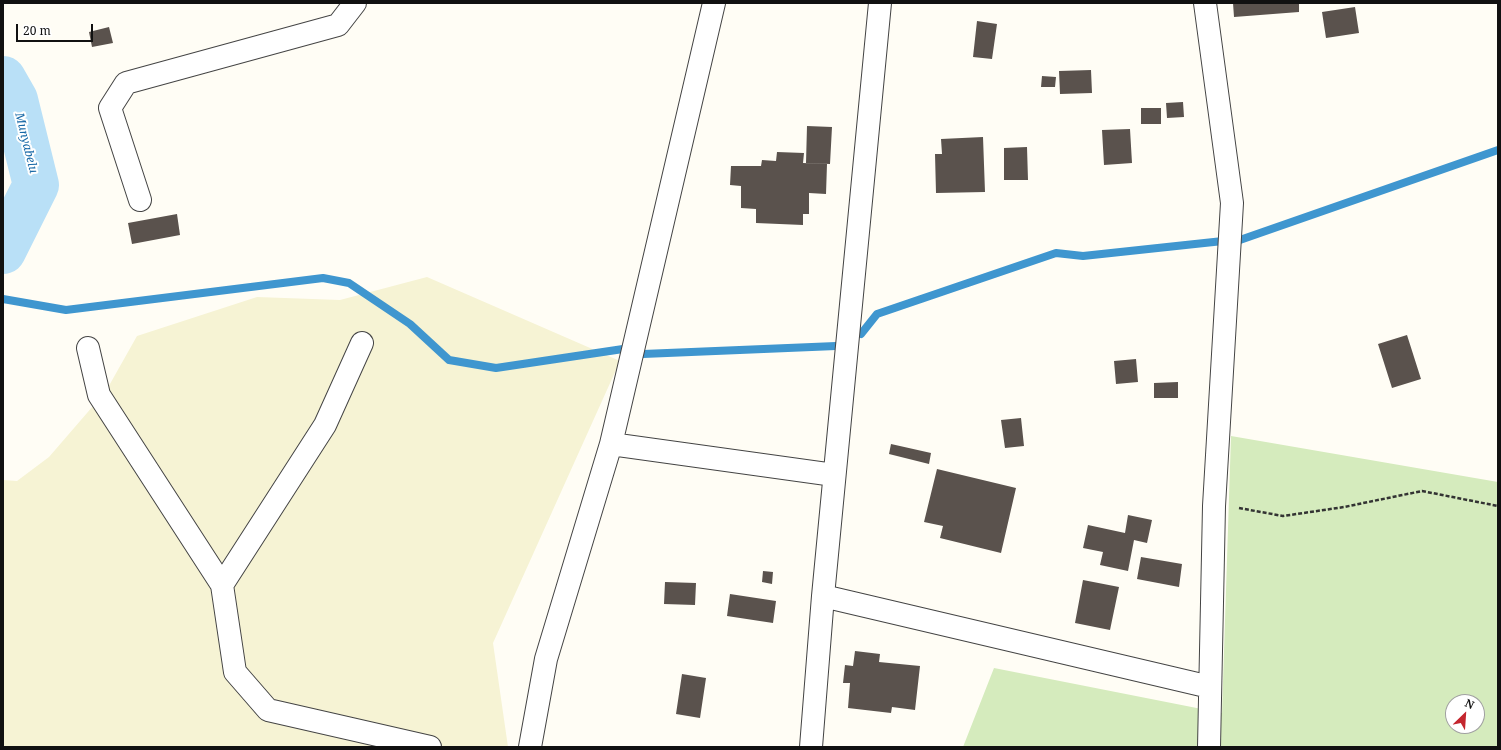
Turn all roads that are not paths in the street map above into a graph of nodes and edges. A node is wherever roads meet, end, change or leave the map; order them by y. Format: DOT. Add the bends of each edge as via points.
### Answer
graph roads {
  1 [pos="355,3"];
  2 [pos="714,3"];
  3 [pos="880,3"];
  4 [pos="1205,3"];
  5 [pos="140,200"];
  6 [pos="362,343"];
  7 [pos="88,348"];
  8 [pos="611,444"];
  9 [pos="834,475"];
  10 [pos="222,585"];
  11 [pos="823,596"];
  12 [pos="1210,687"];
  13 [pos="430,747"];
  14 [pos="530,747"];
  15 [pos="811,747"];
  16 [pos="1209,747"];
  1 -- 5 [label="street" via="338,25 126,83 110,108"];
  2 -- 8 [label="street"];
  3 -- 9 [label="street"];
  4 -- 12 [label="street" via="1232,203 1214,506"];
  6 -- 10 [label="street" via="325,424"];
  7 -- 10 [label="street" via="99,395"];
  8 -- 9 [label="street"];
  8 -- 14 [label="street" via="546,659"];
  9 -- 11 [label="street"];
  10 -- 13 [label="street" via="235,672 268,710"];
  11 -- 12 [label="street"];
  11 -- 15 [label="street"];
  12 -- 16 [label="street"];
}
